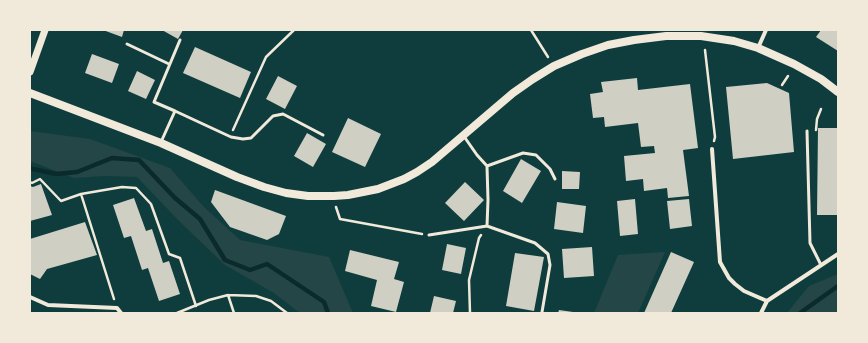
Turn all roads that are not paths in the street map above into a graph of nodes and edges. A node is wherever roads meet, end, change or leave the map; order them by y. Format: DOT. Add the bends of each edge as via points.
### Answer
graph roads {
  1 [pos="45,30"];
  2 [pos="766,30"];
  3 [pos="180,40"];
  4 [pos="127,44"];
  5 [pos="758,48"];
  6 [pos="169,64"];
  7 [pos="30,72"];
  8 [pos="838,92"];
  9 [pos="30,93"];
  10 [pos="175,111"];
  11 [pos="807,130"];
  12 [pos="323,135"];
  13 [pos="464,135"];
  14 [pos="160,143"];
  15 [pos="712,148"];
  16 [pos="487,166"];
  17 [pos="555,179"];
  18 [pos="487,226"];
  19 [pos="428,235"];
  20 [pos="838,254"];
  21 [pos="821,266"];
  22 [pos="30,297"];
  23 [pos="767,301"];
  24 [pos="542,312"];
  25 [pos="121,313"];
  26 [pos="761,313"];
  1 -- 7 [label="street"];
  2 -- 5 [label="street"];
  3 -- 6 [label="lane"];
  4 -- 6 [label="lane"];
  5 -- 8 [label="main road" via="794,64"];
  5 -- 13 [label="main road" via="701,36 652,37 608,45 554,66 533,79"];
  6 -- 10 [label="lane" via="154,102"];
  9 -- 14 [label="main road"];
  10 -- 12 [label="lane" via="231,137 243,139 252,138 273,116 283,114"];
  10 -- 14 [label="lane"];
  11 -- 21 [label="lane" via="810,243"];
  13 -- 14 [label="main road" via="432,162 404,179 378,189 334,196 308,196 264,187"];
  13 -- 16 [label="lane"];
  15 -- 23 [label="street" via="720,262 729,278 744,291"];
  16 -- 17 [label="lane" via="524,153 536,156 550,169"];
  16 -- 18 [label="lane"];
  18 -- 19 [label="lane"];
  18 -- 24 [label="lane" via="535,243 548,254 550,265"];
  20 -- 21 [label="street"];
  21 -- 23 [label="street"];
  22 -- 25 [label="street" via="48,305 117,308"];
  23 -- 26 [label="street"];
}
